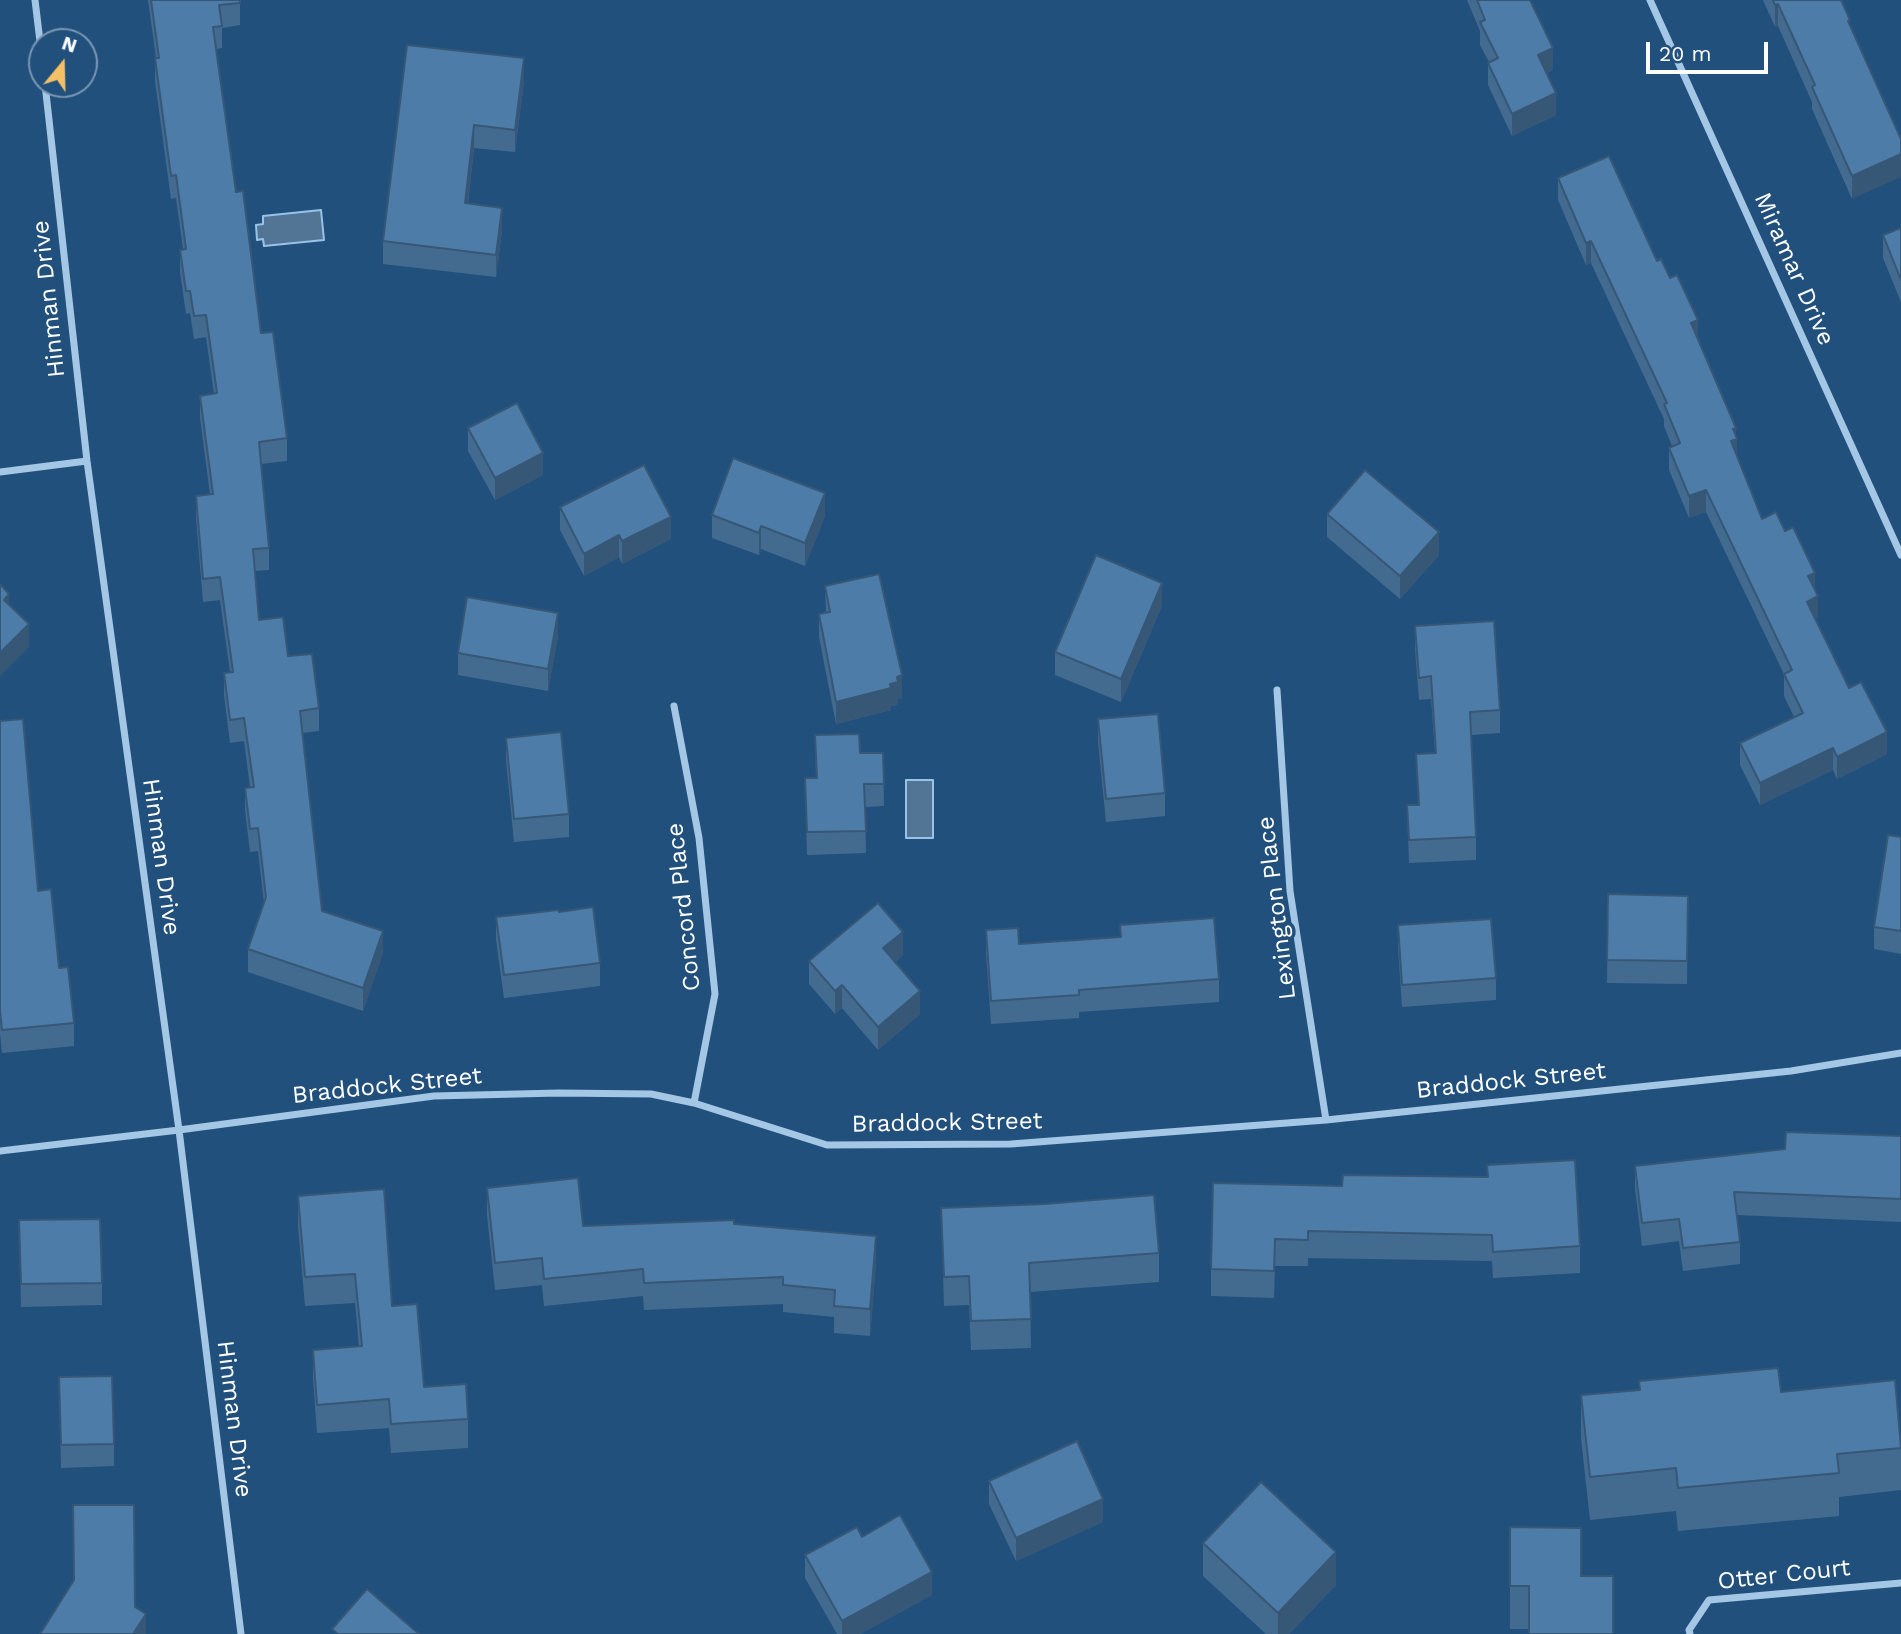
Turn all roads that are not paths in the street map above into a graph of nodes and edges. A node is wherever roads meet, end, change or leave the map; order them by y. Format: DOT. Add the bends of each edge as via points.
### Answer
graph roads {
  1 [pos="36,0"];
  2 [pos="1650,0"];
  3 [pos="39,28"];
  4 [pos="47,98"];
  5 [pos="87,461"];
  6 [pos="0,472"];
  7 [pos="1901,555"];
  8 [pos="1277,690"];
  9 [pos="674,706"];
  10 [pos="1901,1053"];
  11 [pos="694,1103"];
  12 [pos="1325,1120"];
  13 [pos="179,1130"];
  14 [pos="0,1151"];
  15 [pos="1901,1583"];
  16 [pos="241,1634"];
  17 [pos="1689,1634"];
  1 -- 3 [label="street"];
  2 -- 7 [label="street, Miramar Drive"];
  4 -- 5 [label="street, Hinman Drive"];
  5 -- 6 [label="street"];
  5 -- 13 [label="street, Hinman Drive"];
  8 -- 12 [label="street, Lexington Place" via="1290,891"];
  9 -- 11 [label="street, Concord Place" via="699,838 715,994"];
  10 -- 12 [label="street, Braddock Street" via="1791,1071"];
  11 -- 12 [label="street, Braddock Street" via="827,1144 1011,1144"];
  11 -- 13 [label="street, Braddock Street" via="651,1094 433,1096"];
  13 -- 14 [label="street, Braddock Street"];
  13 -- 16 [label="street, Hinman Drive"];
  15 -- 17 [label="street, Otter Court" via="1709,1600"];
}
